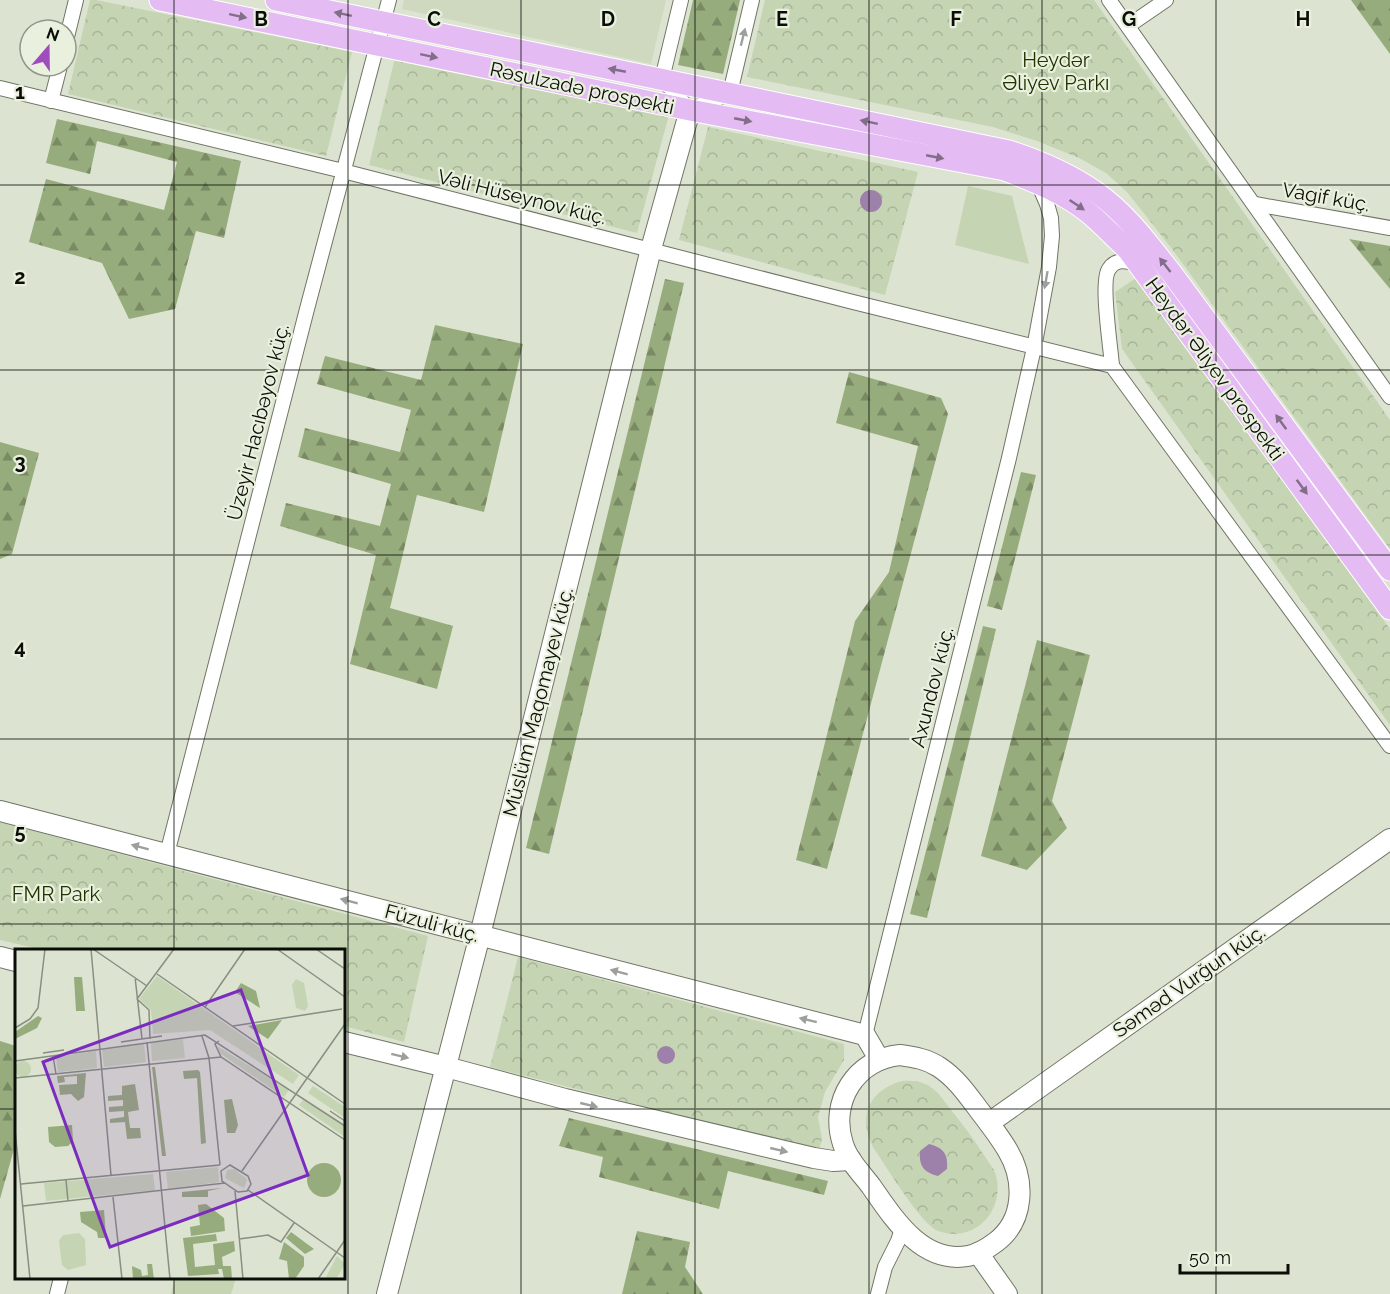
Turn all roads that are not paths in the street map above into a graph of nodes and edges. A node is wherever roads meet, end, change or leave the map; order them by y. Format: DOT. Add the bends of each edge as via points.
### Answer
graph roads {
  1 [pos="76,0"];
  2 [pos="160,0"];
  3 [pos="276,0"];
  4 [pos="389,0"];
  5 [pos="681,0"];
  6 [pos="752,0"];
  7 [pos="1109,0"];
  8 [pos="1166,0"];
  9 [pos="72,18"];
  10 [pos="383,23"];
  11 [pos="1128,26"];
  12 [pos="377,45"];
  13 [pos="57,78"];
  14 [pos="662,79"];
  15 [pos="0,88"];
  16 [pos="730,93"];
  17 [pos="51,101"];
  18 [pos="690,110"];
  19 [pos="1007,161"];
  20 [pos="343,171"];
  21 [pos="1038,183"];
  22 [pos="1255,204"];
  23 [pos="1390,228"];
  24 [pos="651,249"];
  25 [pos="1138,264"];
  26 [pos="1034,348"];
  27 [pos="1112,366"];
  28 [pos="1390,397"];
  29 [pos="1390,570"];
  30 [pos="1390,609"];
  31 [pos="1390,746"];
  32 [pos="0,811"];
  33 [pos="1390,839"];
  34 [pos="167,854"];
  35 [pos="480,935"];
  36 [pos="0,957"];
  37 [pos="15,961"];
  38 [pos="865,1035"];
  39 [pos="345,1042"];
  40 [pos="879,1059"];
  41 [pos="446,1067"];
  42 [pos="989,1123"];
  43 [pos="852,1160"];
  44 [pos="902,1229"];
  45 [pos="978,1254"];
  46 [pos="61,1279"];
  47 [pos="57,1294"];
  48 [pos="387,1294"];
  49 [pos="878,1294"];
  50 [pos="1007,1294"];
  1 -- 9 [label="street"];
  2 -- 12 [label="main road, Rəsulzadə prospekti, one-way"];
  10 -- 3 [label="main road, Rəsulzadə prospekti, one-way"];
  4 -- 10 [label="street, Üzeyir Hacıbəyov küç."];
  5 -- 14 [label="street"];
  16 -- 6 [label="street, one-way"];
  7 -- 11 [label="street"];
  8 -- 11 [label="street"];
  10 -- 12 [label="street, Üzeyir Hacıbəyov küç."];
  14 -- 10 [label="main road, Rəsulzadə prospekti, one-way"];
  11 -- 22 [label="street"];
  12 -- 18 [label="main road, Rəsulzadə prospekti, one-way"];
  12 -- 20 [label="street, Üzeyir Hacıbəyov küç."];
  13 -- 17 [label="street"];
  14 -- 16 [label="main road, Rəsulzadə prospekti"];
  14 -- 18 [label="street"];
  15 -- 17 [label="street, Vəli Hüseynov küç."];
  16 -- 18 [label="street"];
  19 -- 16 [label="main road, Rəsulzadə prospekti, one-way"];
  17 -- 20 [label="street, Vəli Hüseynov küç."];
  18 -- 19 [label="main road, Rəsulzadə prospekti, one-way"];
  18 -- 24 [label="street, Müslüm Maqomayev küç."];
  19 -- 21 [label="main road, Heydər Əliyev prospekti"];
  29 -- 19 [label="main road, Heydər Əliyev prospekti, one-way" via="1141,235 1098,193 1046,164"];
  20 -- 24 [label="street, Vəli Hüseynov küç."];
  20 -- 34 [label="street, Üzeyir Hacıbəyov küç."];
  21 -- 25 [label="main road, Heydər Əliyev prospekti, one-way" via="1088,213"];
  21 -- 26 [label="street, Axundov küç., one-way" via="1051,218 1052,236"];
  22 -- 23 [label="street, Vagif küç."];
  22 -- 28 [label="street"];
  24 -- 26 [label="street, Vəli Hüseynov küç."];
  24 -- 35 [label="street, Müslüm Maqomayev küç."];
  25 -- 27 [label="street" via="1118,261 1106,274"];
  25 -- 30 [label="main road, Heydər Əliyev prospekti, one-way"];
  26 -- 27 [label="street, Vəli Hüseynov küç."];
  26 -- 38 [label="street, Axundov küç."];
  27 -- 31 [label="street"];
  34 -- 32 [label="street, Füzuli küç., one-way"];
  33 -- 42 [label="street, Səməd Vurğun küç."];
  35 -- 34 [label="street, Füzuli küç., one-way"];
  38 -- 35 [label="street, Füzuli küç., one-way"];
  35 -- 41 [label="street, Müslüm Maqomayev küç."];
  36 -- 37 [label="street"];
  38 -- 40 [label="street"];
  39 -- 41 [label="street, one-way"];
  40 -- 42 [label="street" via="900,1055 937,1066 959,1084"];
  40 -- 43 [label="street" via="851,1082 839,1113 844,1147"];
  41 -- 43 [label="street, one-way" via="814,1158"];
  41 -- 48 [label="street, Müslüm Maqomayev küç."];
  42 -- 45 [label="street" via="1016,1167 1020,1194 1013,1223 1005,1235"];
  43 -- 44 [label="street"];
  44 -- 45 [label="street" via="935,1252 956,1257"];
  44 -- 49 [label="street"];
  45 -- 50 [label="street"];
  46 -- 47 [label="street"];
}
